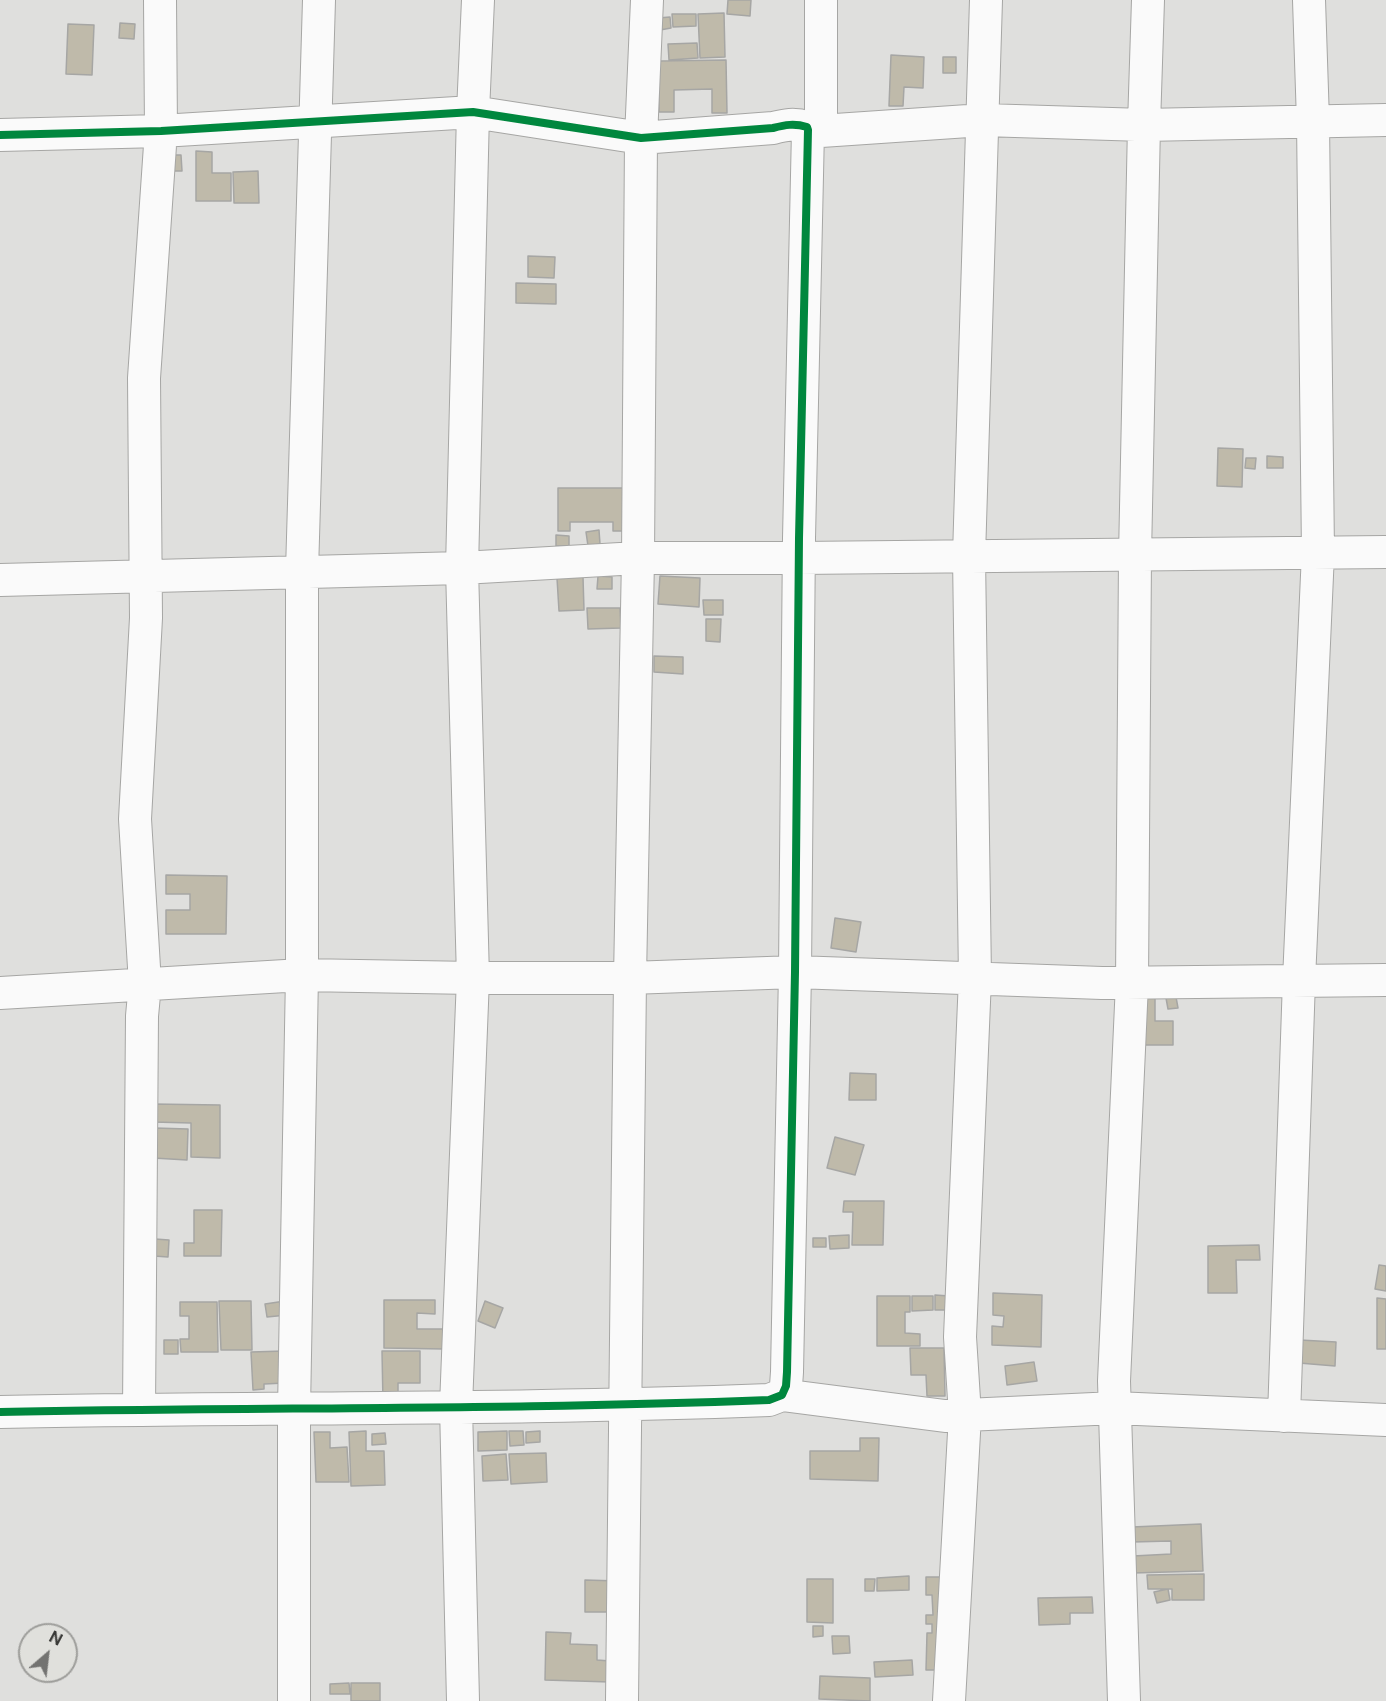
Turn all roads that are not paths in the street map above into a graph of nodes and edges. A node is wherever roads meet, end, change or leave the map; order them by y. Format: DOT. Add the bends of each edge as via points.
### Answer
graph roads {
  1 [pos="160,0"];
  2 [pos="318,0"];
  3 [pos="478,0"];
  4 [pos="647,0"];
  5 [pos="821,0"];
  6 [pos="986,0"];
  7 [pos="1148,0"];
  8 [pos="1309,0"];
  9 [pos="473,112"];
  10 [pos="983,120"];
  11 [pos="1386,120"];
  12 [pos="315,122"];
  13 [pos="1313,122"];
  14 [pos="1144,125"];
  15 [pos="814,130"];
  16 [pos="161,131"];
  17 [pos="0,135"];
  18 [pos="641,138"];
  19 [pos="1386,552"];
  20 [pos="1318,553"];
  21 [pos="1135,555"];
  22 [pos="969,556"];
  23 [pos="638,558"];
  24 [pos="799,558"];
  25 [pos="462,568"];
  26 [pos="302,571"];
  27 [pos="146,575"];
  28 [pos="0,580"];
  29 [pos="795,972"];
  30 [pos="302,975"];
  31 [pos="473,978"];
  32 [pos="630,978"];
  33 [pos="975,978"];
  34 [pos="1299,980"];
  35 [pos="1386,980"];
  36 [pos="1132,983"];
  37 [pos="145,984"];
  38 [pos="0,993"];
  39 [pos="782,1395"];
  40 [pos="456,1406"];
  41 [pos="625,1406"];
  42 [pos="1115,1408"];
  43 [pos="294,1409"];
  44 [pos="139,1410"];
  45 [pos="0,1412"];
  46 [pos="965,1415"];
  47 [pos="1284,1416"];
  48 [pos="1386,1420"];
  49 [pos="294,1701"];
  50 [pos="463,1701"];
  51 [pos="622,1701"];
  52 [pos="949,1701"];
  53 [pos="1124,1701"];
  1 -- 16 [label="street"];
  2 -- 12 [label="street"];
  3 -- 9 [label="street"];
  4 -- 18 [label="street"];
  5 -- 15 [label="street"];
  6 -- 10 [label="street"];
  7 -- 14 [label="street"];
  8 -- 13 [label="street"];
  9 -- 12 [label="street"];
  9 -- 18 [label="street"];
  9 -- 25 [label="street"];
  10 -- 14 [label="street"];
  10 -- 15 [label="street"];
  10 -- 22 [label="street"];
  11 -- 13 [label="street"];
  12 -- 16 [label="street"];
  12 -- 26 [label="street"];
  13 -- 14 [label="street"];
  13 -- 20 [label="street"];
  14 -- 21 [label="street"];
  15 -- 18 [label="street" via="791,124"];
  15 -- 24 [label="street"];
  16 -- 17 [label="street"];
  16 -- 27 [label="street" via="144,378"];
  18 -- 23 [label="street"];
  19 -- 20 [label="street"];
  20 -- 21 [label="street"];
  20 -- 34 [label="street"];
  21 -- 22 [label="street"];
  21 -- 36 [label="street"];
  22 -- 24 [label="street"];
  22 -- 33 [label="street"];
  23 -- 24 [label="street"];
  23 -- 25 [label="street"];
  23 -- 32 [label="street"];
  24 -- 29 [label="street"];
  25 -- 26 [label="street"];
  25 -- 31 [label="street"];
  26 -- 27 [label="street"];
  26 -- 30 [label="street"];
  27 -- 28 [label="street"];
  27 -- 37 [label="street" via="135,819"];
  29 -- 32 [label="street"];
  29 -- 33 [label="street"];
  29 -- 39 [label="street" via="787,1372"];
  30 -- 31 [label="street"];
  30 -- 37 [label="street"];
  30 -- 43 [label="street"];
  31 -- 32 [label="street"];
  31 -- 40 [label="street"];
  32 -- 41 [label="street"];
  33 -- 36 [label="street"];
  33 -- 46 [label="street" via="960,1337"];
  34 -- 35 [label="street"];
  34 -- 36 [label="street"];
  34 -- 47 [label="street"];
  36 -- 42 [label="street"];
  37 -- 38 [label="street"];
  37 -- 44 [label="street"];
  39 -- 41 [label="street" via="769,1400"];
  39 -- 46 [label="street" via="945,1416"];
  40 -- 41 [label="street"];
  40 -- 43 [label="street"];
  40 -- 50 [label="street"];
  41 -- 51 [label="street"];
  42 -- 46 [label="street"];
  42 -- 47 [label="street"];
  42 -- 53 [label="street"];
  43 -- 44 [label="street"];
  43 -- 49 [label="street"];
  44 -- 45 [label="street"];
  46 -- 52 [label="street"];
  47 -- 48 [label="street"];
}
